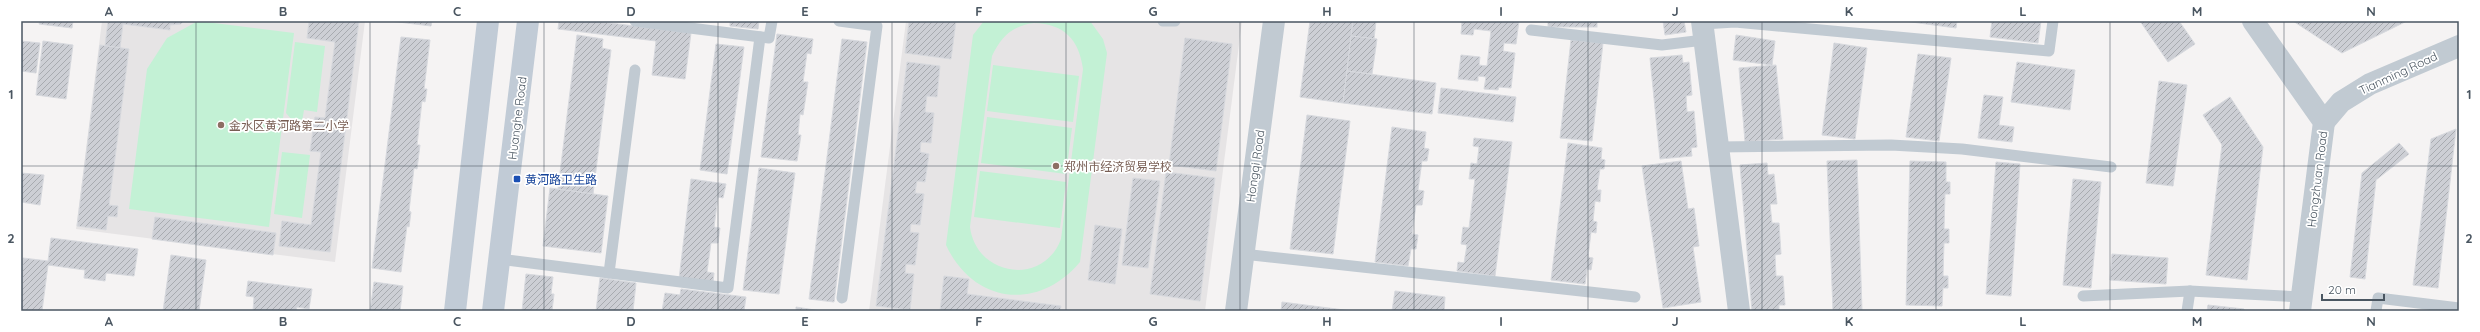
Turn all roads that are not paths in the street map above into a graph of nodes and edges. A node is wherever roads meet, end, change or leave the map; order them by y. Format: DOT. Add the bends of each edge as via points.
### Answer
graph roads {
  1 [pos="488,21"];
  2 [pos="528,21"];
  3 [pos="635,21"];
  4 [pos="772,21"];
  5 [pos="839,21"];
  6 [pos="1163,21"];
  7 [pos="1174,21"];
  8 [pos="1273,21"];
  9 [pos="2053,21"];
  10 [pos="2253,21"];
  11 [pos="1703,28"];
  12 [pos="1532,30"];
  13 [pos="760,37"];
  14 [pos="2459,46"];
  15 [pos="635,70"];
  16 [pos="2324,122"];
  17 [pos="1718,147"];
  18 [pos="2111,167"];
  19 [pos="1243,254"];
  20 [pos="499,259"];
  21 [pos="609,273"];
  22 [pos="2190,291"];
  23 [pos="2083,296"];
  24 [pos="1635,297"];
  25 [pos="842,298"];
  26 [pos="2301,304"];
  27 [pos="2459,308"];
  28 [pos="455,311"];
  29 [pos="493,311"];
  30 [pos="1236,311"];
  31 [pos="1739,311"];
  32 [pos="2187,311"];
  33 [pos="2376,311"];
  1 -- 28 [label="main road"];
  2 -- 20 [label="main road, Huanghe Road"];
  3 -- 13 [label="lane"];
  4 -- 13 [label="lane" via="769,38"];
  5 -- 25 [label="lane" via="877,26"];
  6 -- 7 [label="lane"];
  8 -- 19 [label="street, Hongqi Road"];
  9 -- 11 [label="lane" via="2049,51 1735,22"];
  10 -- 16 [label="street, Hongzhuan Road"];
  11 -- 12 [label="lane" via="1662,45"];
  11 -- 17 [label="street"];
  13 -- 21 [label="lane" via="728,288"];
  14 -- 16 [label="street, Tianming Road" via="2370,84 2341,102"];
  15 -- 21 [label="lane"];
  16 -- 26 [label="street, Hongzhuan Road"];
  17 -- 18 [label="lane" via="1891,145 1962,149"];
  17 -- 31 [label="street"];
  19 -- 24 [label="lane"];
  19 -- 30 [label="street, Hongqi Road"];
  20 -- 21 [label="lane"];
  20 -- 29 [label="main road, Huanghe Road"];
  22 -- 23 [label="lane"];
  22 -- 26 [label="lane"];
  22 -- 32 [label="lane"];
  27 -- 33 [label="lane" via="2378,298"];
}
